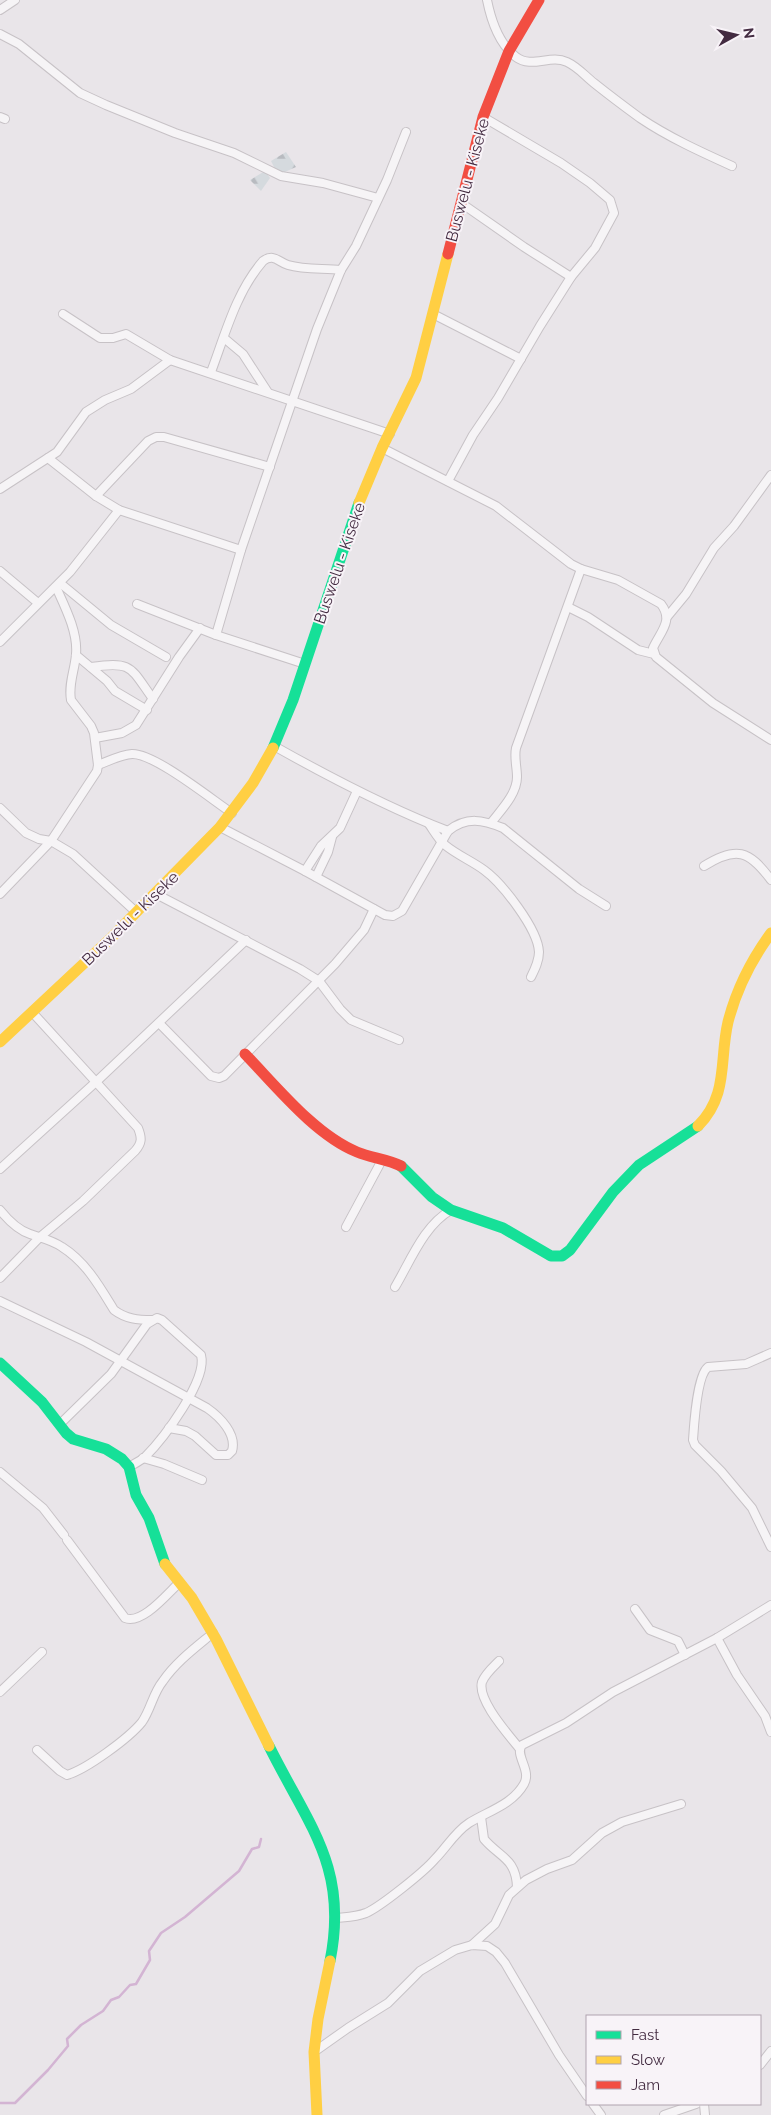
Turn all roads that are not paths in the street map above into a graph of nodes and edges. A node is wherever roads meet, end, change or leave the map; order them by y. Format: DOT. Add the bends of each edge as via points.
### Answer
graph roads {
  1 [pos="16,0"];
  2 [pos="488,0"];
  3 [pos="539,0"];
  4 [pos="0,10"];
  5 [pos="0,34"];
  6 [pos="509,51"];
  7 [pos="483,117"];
  8 [pos="406,132"];
  9 [pos="732,166"];
  10 [pos="378,198"];
  11 [pos="461,203"];
  12 [pos="341,270"];
  13 [pos="571,277"];
  14 [pos="63,314"];
  15 [pos="433,314"];
  16 [pos="224,338"];
  17 [pos="521,359"];
  18 [pos="170,360"];
  19 [pos="211,372"];
  20 [pos="267,392"];
  21 [pos="294,401"];
  22 [pos="390,434"];
  23 [pos="382,448"];
  24 [pos="48,458"];
  25 [pos="270,467"];
  26 [pos="771,475"];
  27 [pos="448,482"];
  28 [pos="0,489"];
  29 [pos="96,496"];
  30 [pos="119,510"];
  31 [pos="242,550"];
  32 [pos="581,569"];
  33 [pos="0,571"];
  34 [pos="58,585"];
  35 [pos="38,604"];
  36 [pos="137,604"];
  37 [pos="568,607"];
  38 [pos="667,617"];
  39 [pos="200,628"];
  40 [pos="216,635"];
  41 [pos="0,642"];
  42 [pos="654,654"];
  43 [pos="76,656"];
  44 [pos="166,657"];
  45 [pos="305,664"];
  46 [pos="91,667"];
  47 [pos="153,699"];
  48 [pos="147,710"];
  49 [pos="96,738"];
  50 [pos="771,740"];
  51 [pos="274,746"];
  52 [pos="98,765"];
  53 [pos="357,791"];
  54 [pos="0,808"];
  55 [pos="232,813"];
  56 [pos="491,823"];
  57 [pos="429,824"];
  58 [pos="220,828"];
  59 [pos="448,830"];
  60 [pos="332,837"];
  61 [pos="51,841"];
  62 [pos="441,842"];
  63 [pos="704,866"];
  64 [pos="305,871"];
  65 [pos="316,876"];
  66 [pos="771,880"];
  67 [pos="0,894"];
  68 [pos="156,894"];
  69 [pos="606,906"];
  70 [pos="374,909"];
  71 [pos="136,912"];
  72 [pos="771,933"];
  73 [pos="246,940"];
  74 [pos="531,977"];
  75 [pos="319,981"];
  76 [pos="32,1012"];
  77 [pos="159,1023"];
  78 [pos="399,1040"];
  79 [pos="0,1042"];
  80 [pos="245,1054"];
  81 [pos="97,1081"];
  82 [pos="382,1160"];
  83 [pos="0,1169"];
  84 [pos="0,1210"];
  85 [pos="450,1210"];
  86 [pos="346,1227"];
  87 [pos="40,1236"];
  88 [pos="0,1278"];
  89 [pos="395,1287"];
  90 [pos="0,1302"];
  91 [pos="152,1320"];
  92 [pos="771,1353"];
  93 [pos="121,1360"];
  94 [pos="0,1363"];
  95 [pos="188,1398"];
  96 [pos="60,1424"];
  97 [pos="169,1428"];
  98 [pos="143,1458"];
  99 [pos="128,1467"];
  100 [pos="0,1472"];
  101 [pos="202,1480"];
  102 [pos="771,1547"];
  103 [pos="179,1583"];
  104 [pos="771,1605"];
  105 [pos="635,1609"];
  106 [pos="213,1633"];
  107 [pos="717,1638"];
  108 [pos="42,1652"];
  109 [pos="685,1655"];
  110 [pos="499,1661"];
  111 [pos="0,1692"];
  112 [pos="771,1732"];
  113 [pos="519,1748"];
  114 [pos="37,1750"];
  115 [pos="681,1804"];
  116 [pos="481,1817"];
  117 [pos="517,1887"];
  118 [pos="336,1918"];
  119 [pos="472,1945"];
  120 [pos="314,2052"];
  121 [pos="771,2052"];
  122 [pos="761,2064"];
  123 [pos="586,2094"];
  124 [pos="693,2105"];
  125 [pos="317,2115"];
  126 [pos="664,2115"];
  1 -- 4 [label="street"];
  2 -- 6 [label="street" via="493,23"];
  3 -- 6 [label="street, Buswelu - Kiseke"];
  5 -- 10 [label="street" via="19,44 80,93 106,105 175,134 234,153 281,176"];
  6 -- 7 [label="street, Buswelu - Kiseke"];
  6 -- 9 [label="street" via="524,62 566,61 642,119"];
  7 -- 11 [label="street, Buswelu - Kiseke"];
  7 -- 13 [label="street" via="561,163 610,200 614,213 608,226"];
  8 -- 10 [label="street"];
  10 -- 12 [label="street"];
  11 -- 13 [label="street"];
  11 -- 15 [label="street, Buswelu - Kiseke"];
  12 -- 16 [label="street" via="298,267 284,264 275,257 267,258 258,266 239,299"];
  12 -- 21 [label="street" via="317,329"];
  13 -- 17 [label="street"];
  14 -- 18 [label="street" via="95,337 103,339 126,334"];
  15 -- 17 [label="street"];
  15 -- 22 [label="street, Buswelu - Kiseke" via="416,378"];
  16 -- 19 [label="street"];
  16 -- 20 [label="street" via="243,354"];
  17 -- 27 [label="street"];
  18 -- 19 [label="street"];
  18 -- 24 [label="street" via="131,389 86,412 64,445"];
  19 -- 20 [label="street"];
  20 -- 21 [label="street"];
  21 -- 22 [label="street"];
  21 -- 25 [label="street"];
  22 -- 23 [label="street, Buswelu - Kiseke"];
  23 -- 27 [label="street"];
  23 -- 45 [label="street, Buswelu - Kiseke" via="361,496"];
  24 -- 28 [label="street"];
  24 -- 29 [label="street"];
  25 -- 29 [label="street" via="156,437 148,441"];
  25 -- 31 [label="street"];
  26 -- 38 [label="street" via="714,548 686,594"];
  27 -- 32 [label="street" via="496,506 560,557"];
  29 -- 30 [label="street"];
  30 -- 31 [label="street"];
  30 -- 34 [label="street"];
  31 -- 40 [label="street"];
  32 -- 37 [label="street"];
  32 -- 38 [label="street" via="626,584 661,604"];
  33 -- 35 [label="street"];
  34 -- 35 [label="street"];
  34 -- 43 [label="street" via="71,626"];
  34 -- 44 [label="street" via="111,625"];
  35 -- 41 [label="street"];
  36 -- 39 [label="street"];
  37 -- 42 [label="street" via="638,650"];
  37 -- 56 [label="street" via="516,748 517,780 514,789"];
  38 -- 42 [label="street" via="654,646"];
  39 -- 40 [label="street"];
  39 -- 47 [label="street"];
  40 -- 45 [label="street"];
  42 -- 50 [label="street" via="713,703"];
  43 -- 46 [label="street"];
  43 -- 49 [label="street" via="71,700"];
  45 -- 51 [label="street, Buswelu - Kiseke"];
  46 -- 47 [label="street" via="125,665"];
  46 -- 48 [label="street" via="115,691"];
  47 -- 48 [label="street"];
  48 -- 49 [label="street" via="130,730"];
  49 -- 52 [label="street"];
  51 -- 53 [label="street"];
  51 -- 55 [label="street, Buswelu - Kiseke"];
  52 -- 55 [label="street" via="131,754 149,758"];
  52 -- 61 [label="street" via="92,781"];
  53 -- 57 [label="street"];
  53 -- 60 [label="street" via="343,823"];
  54 -- 61 [label="street" via="26,834"];
  55 -- 58 [label="street, Buswelu - Kiseke"];
  56 -- 59 [label="street" via="471,820"];
  56 -- 69 [label="street" via="503,828 579,889"];
  57 -- 59 [label="street"];
  57 -- 62 [label="street"];
  58 -- 64 [label="street"];
  58 -- 68 [label="street, Buswelu - Kiseke"];
  59 -- 62 [label="street"];
  60 -- 64 [label="street" via="321,846"];
  60 -- 65 [label="street"];
  61 -- 67 [label="street"];
  61 -- 71 [label="street" via="73,854"];
  62 -- 70 [label="street" via="402,911 393,916"];
  62 -- 74 [label="street" via="485,870 510,895 539,950"];
  63 -- 66 [label="street" via="726,855 744,854 757,862"];
  64 -- 65 [label="street"];
  65 -- 70 [label="street"];
  68 -- 71 [label="street, Buswelu - Kiseke"];
  68 -- 73 [label="street"];
  70 -- 75 [label="street" via="364,930"];
  71 -- 76 [label="street, Buswelu - Kiseke"];
  72 -- 85 [label="street" via="755,956 726,1032 718,1094 713,1108 691,1134 656,1152 621,1182 567,1254 559,1258 551,1256 503,1228"];
  73 -- 75 [label="street"];
  73 -- 77 [label="street"];
  75 -- 78 [label="street" via="351,1020"];
  75 -- 80 [label="street"];
  76 -- 79 [label="street, Buswelu - Kiseke"];
  76 -- 81 [label="street"];
  77 -- 80 [label="street" via="211,1076 224,1076"];
  77 -- 81 [label="street"];
  80 -- 82 [label="street" via="321,1130 357,1152"];
  81 -- 83 [label="street"];
  81 -- 87 [label="street" via="138,1128 141,1144"];
  82 -- 85 [label="street" via="403,1167 432,1197"];
  82 -- 86 [label="street"];
  84 -- 87 [label="street" via="16,1227"];
  85 -- 89 [label="street" via="428,1232"];
  87 -- 88 [label="street"];
  87 -- 91 [label="street" via="75,1257 114,1310 137,1320"];
  90 -- 93 [label="street"];
  91 -- 93 [label="street"];
  91 -- 95 [label="street" via="162,1320 201,1355 201,1372"];
  92 -- 102 [label="street" via="746,1364 704,1370 698,1392 693,1440 752,1508"];
  93 -- 95 [label="street"];
  93 -- 96 [label="street" via="102,1384"];
  94 -- 96 [label="street" via="42,1402"];
  95 -- 97 [label="street"];
  95 -- 97 [label="street" via="207,1408 220,1420 232,1436 232,1451 228,1455 216,1455 195,1436"];
  96 -- 99 [label="street" via="73,1439 106,1449"];
  97 -- 98 [label="street"];
  98 -- 99 [label="street"];
  98 -- 101 [label="street"];
  99 -- 103 [label="street" via="134,1491 149,1518 164,1562"];
  100 -- 103 [label="street" via="43,1508 125,1618 141,1617"];
  103 -- 106 [label="street"];
  104 -- 107 [label="street"];
  105 -- 109 [label="street" via="647,1628 678,1641"];
  106 -- 114 [label="street" via="171,1670 157,1689 141,1722 91,1763 67,1775"];
  106 -- 118 [label="street" via="315,1832 332,1878"];
  107 -- 109 [label="street"];
  107 -- 112 [label="street" via="765,1716"];
  108 -- 111 [label="street"];
  109 -- 113 [label="street" via="613,1692 566,1724"];
  110 -- 113 [label="street" via="488,1672 481,1690 492,1712"];
  113 -- 116 [label="street" via="527,1776 525,1784 509,1801"];
  115 -- 117 [label="street" via="622,1822 602,1833 572,1860 534,1875"];
  116 -- 117 [label="street" via="484,1838 509,1861"];
  116 -- 118 [label="street" via="464,1828 433,1862 375,1908 354,1916"];
  117 -- 119 [label="street" via="509,1895 495,1924"];
  118 -- 120 [label="street"];
  119 -- 120 [label="street" via="455,1950 420,1971 388,2003"];
  119 -- 123 [label="street" via="487,1946 496,1952"];
  120 -- 125 [label="street"];
  121 -- 122 [label="street"];
  124 -- 126 [label="street"];
}
